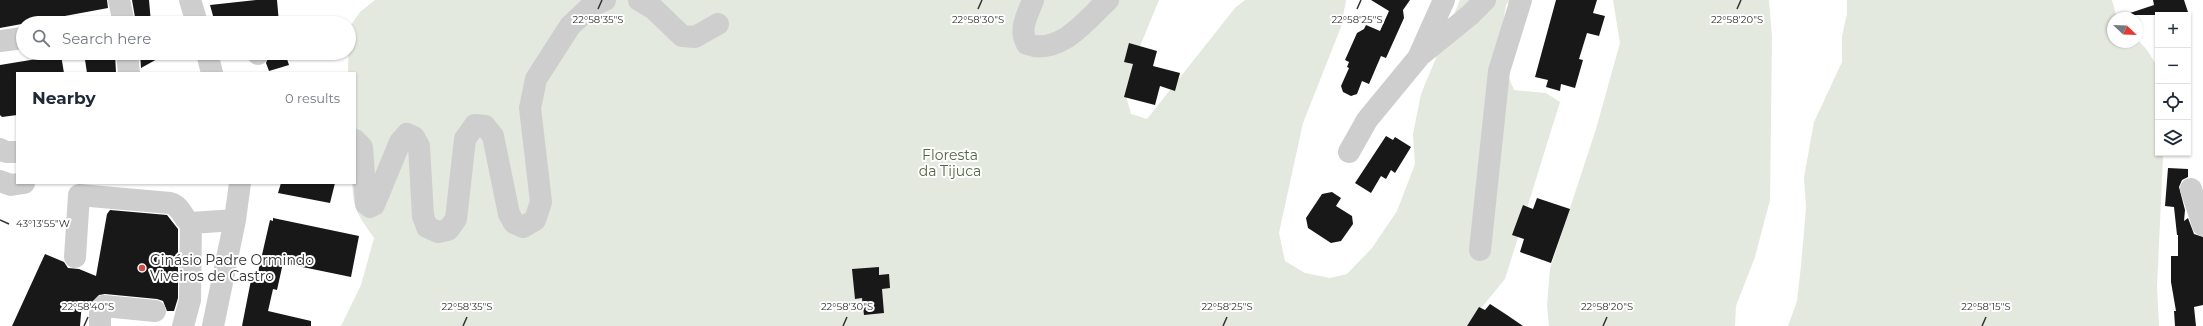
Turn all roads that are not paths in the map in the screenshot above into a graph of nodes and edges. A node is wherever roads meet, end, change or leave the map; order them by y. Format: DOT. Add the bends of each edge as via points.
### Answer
graph roads {
  1 [pos="119,0"];
  2 [pos="190,0"];
  3 [pos="605,0"];
  4 [pos="639,0"];
  5 [pos="1033,0"];
  6 [pos="1108,0"];
  7 [pos="1444,0"];
  8 [pos="1485,0"];
  9 [pos="1521,0"];
  10 [pos="120,16"];
  11 [pos="195,16"];
  12 [pos="718,24"];
  13 [pos="16,39"];
  14 [pos="0,42"];
  15 [pos="1418,58"];
  16 [pos="128,60"];
  17 [pos="129,72"];
  18 [pos="356,141"];
  19 [pos="0,149"];
  20 [pos="16,152"];
  21 [pos="1349,152"];
  22 [pos="0,181"];
  23 [pos="18,184"];
  24 [pos="240,184"];
  25 [pos="79,189"];
  26 [pos="2191,189"];
  27 [pos="235,220"];
  28 [pos="191,223"];
  29 [pos="2203,225"];
  30 [pos="1480,250"];
  31 [pos="75,256"];
  32 [pos="155,311"];
  33 [pos="100,326"];
  34 [pos="182,326"];
  35 [pos="213,326"];
  1 -- 10 [label="street"];
  2 -- 11 [label="street"];
  3 -- 18 [label="street" via="589,8 570,26 536,79 530,108 541,202 535,220 523,227 514,223 509,214 493,136 485,126 475,125 465,140 456,219 448,230 438,232 427,227 423,216 419,146 414,137 407,134 400,142 374,205 370,207 366,204 362,147"];
  4 -- 12 [label="street" via="654,9 682,36 695,38"];
  5 -- 6 [label="street" via="1022,35 1027,44 1042,47 1049,47 1066,38"];
  7 -- 15 [label="street"];
  8 -- 15 [label="street"];
  9 -- 30 [label="street" via="1499,71"];
  13 -- 14 [label="street"];
  15 -- 21 [label="street" via="1367,120"];
  16 -- 17 [label="street"];
  19 -- 20 [label="street"];
  22 -- 23 [label="street" via="11,185"];
  24 -- 27 [label="street"];
  25 -- 28 [label="street" via="170,203 179,207"];
  25 -- 31 [label="street"];
  26 -- 29 [label="street"];
  27 -- 28 [label="street"];
  27 -- 35 [label="street"];
  28 -- 34 [label="street" via="190,300"];
  32 -- 33 [label="street" via="104,306 100,311"];
}
